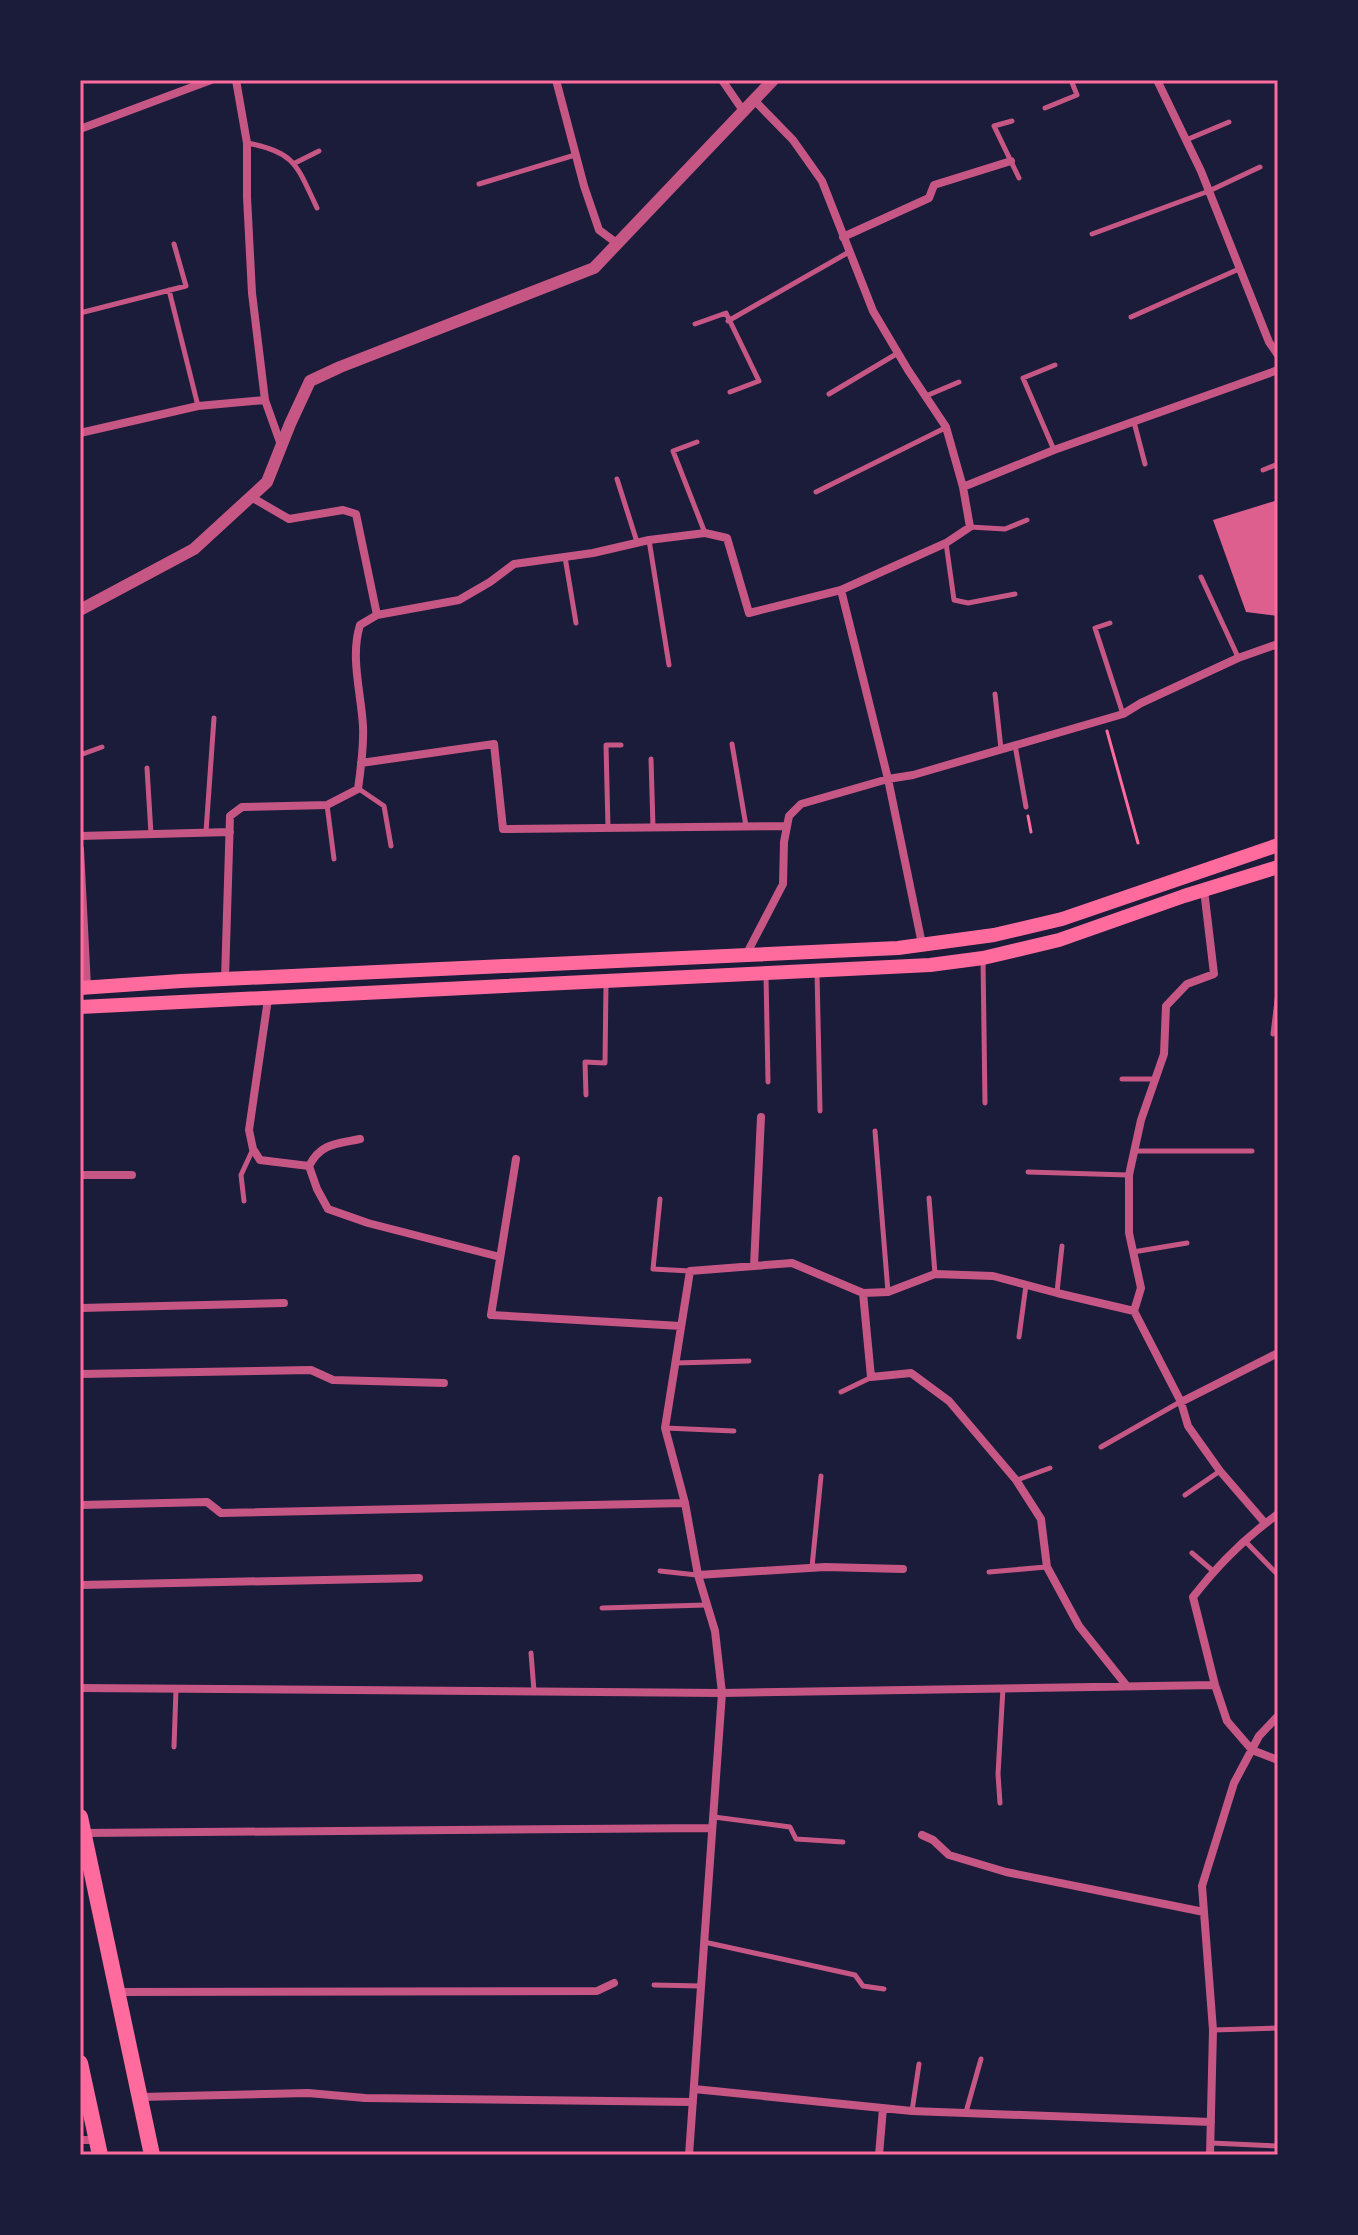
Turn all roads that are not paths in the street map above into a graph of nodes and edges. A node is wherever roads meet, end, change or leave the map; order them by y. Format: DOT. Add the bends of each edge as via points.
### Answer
graph roads {
  1 [pos="211,80"];
  2 [pos="236,80"];
  3 [pos="556,80"];
  4 [pos="722,80"];
  5 [pos="773,80"];
  6 [pos="1071,80"];
  7 [pos="1157,80"];
  8 [pos="755,101"];
  9 [pos="1045,108"];
  10 [pos="744,112"];
  11 [pos="1012,121"];
  12 [pos="1229,122"];
  13 [pos="80,129"];
  14 [pos="1186,140"];
  15 [pos="247,143"];
  16 [pos="319,151"];
  17 [pos="576,155"];
  18 [pos="1011,161"];
  19 [pos="295,163"];
  20 [pos="1260,167"];
  21 [pos="1019,178"];
  22 [pos="479,184"];
  23 [pos="1209,191"];
  24 [pos="317,208"];
  25 [pos="1092,234"];
  26 [pos="843,237"];
  27 [pos="174,244"];
  28 [pos="618,244"];
  29 [pos="849,252"];
  30 [pos="1240,269"];
  31 [pos="169,290"];
  32 [pos="80,313"];
  33 [pos="1131,317"];
  34 [pos="728,321"];
  35 [pos="695,324"];
  36 [pos="898,353"];
  37 [pos="1278,355"];
  38 [pos="1055,365"];
  39 [pos="1278,370"];
  40 [pos="959,382"];
  41 [pos="730,392"];
  42 [pos="829,394"];
  43 [pos="926,397"];
  44 [pos="265,400"];
  45 [pos="198,406"];
  46 [pos="1134,422"];
  47 [pos="946,427"];
  48 [pos="80,433"];
  49 [pos="697,442"];
  50 [pos="282,445"];
  51 [pos="1054,450"];
  52 [pos="1145,464"];
  53 [pos="1278,464"];
  54 [pos="1263,470"];
  55 [pos="617,479"];
  56 [pos="963,487"];
  57 [pos="816,492"];
  58 [pos="251,497"];
  59 [pos="1027,520"];
  60 [pos="970,527"];
  61 [pos="705,533"];
  62 [pos="649,540"];
  63 [pos="637,543"];
  64 [pos="946,543"];
  65 [pos="565,557"];
  66 [pos="1201,577"];
  67 [pos="841,590"];
  68 [pos="1015,594"];
  69 [pos="80,610"];
  70 [pos="377,615"];
  71 [pos="576,623"];
  72 [pos="1110,623"];
  73 [pos="1278,644"];
  74 [pos="1238,658"];
  75 [pos="669,665"];
  76 [pos="995,694"];
  77 [pos="1123,714"];
  78 [pos="214,718"];
  79 [pos="732,744"];
  80 [pos="621,745"];
  81 [pos="1015,745"];
  82 [pos="102,747"];
  83 [pos="1001,749"];
  84 [pos="80,755"];
  85 [pos="651,759"];
  86 [pos="361,763"];
  87 [pos="147,768"];
  88 [pos="888,779"];
  89 [pos="358,789"];
  90 [pos="327,805"];
  91 [pos="1026,807"];
  92 [pos="746,826"];
  93 [pos="787,826"];
  94 [pos="653,827"];
  95 [pos="608,828"];
  96 [pos="230,832"];
  97 [pos="206,833"];
  98 [pos="151,834"];
  99 [pos="80,836"];
  100 [pos="1278,845"];
  101 [pos="391,846"];
  102 [pos="80,849"];
  103 [pos="334,859"];
  104 [pos="81,862"];
  105 [pos="1278,867"];
  106 [pos="1204,890"];
  107 [pos="922,944"];
  108 [pos="746,955"];
  109 [pos="983,958"];
  110 [pos="817,971"];
  111 [pos="766,973"];
  112 [pos="745,975"];
  113 [pos="225,979"];
  114 [pos="606,982"];
  115 [pos="84,988"];
  116 [pos="1278,992"];
  117 [pos="268,999"];
  118 [pos="80,1007"];
  119 [pos="1273,1034"];
  120 [pos="1122,1079"];
  121 [pos="1155,1079"];
  122 [pos="768,1082"];
  123 [pos="586,1095"];
  124 [pos="985,1103"];
  125 [pos="820,1111"];
  126 [pos="761,1117"];
  127 [pos="875,1131"];
  128 [pos="360,1139"];
  129 [pos="253,1149"];
  130 [pos="1134,1151"];
  131 [pos="1252,1151"];
  132 [pos="516,1159"];
  133 [pos="309,1166"];
  134 [pos="1028,1172"];
  135 [pos="80,1175"];
  136 [pos="132,1175"];
  137 [pos="1129,1175"];
  138 [pos="929,1198"];
  139 [pos="660,1199"];
  140 [pos="244,1201"];
  141 [pos="1187,1243"];
  142 [pos="1062,1246"];
  143 [pos="1133,1252"];
  144 [pos="500,1257"];
  145 [pos="754,1266"];
  146 [pos="690,1271"];
  147 [pos="935,1274"];
  148 [pos="1026,1285"];
  149 [pos="888,1292"];
  150 [pos="863,1293"];
  151 [pos="1057,1293"];
  152 [pos="284,1303"];
  153 [pos="80,1308"];
  154 [pos="1134,1311"];
  155 [pos="681,1326"];
  156 [pos="1019,1337"];
  157 [pos="1278,1353"];
  158 [pos="749,1361"];
  159 [pos="675,1363"];
  160 [pos="80,1374"];
  161 [pos="871,1377"];
  162 [pos="444,1383"];
  163 [pos="841,1392"];
  164 [pos="1181,1402"];
  165 [pos="665,1428"];
  166 [pos="734,1431"];
  167 [pos="1101,1447"];
  168 [pos="1050,1468"];
  169 [pos="1220,1471"];
  170 [pos="821,1476"];
  171 [pos="1016,1480"];
  172 [pos="1185,1495"];
  173 [pos="685,1503"];
  174 [pos="80,1505"];
  175 [pos="1278,1514"];
  176 [pos="1265,1523"];
  177 [pos="1245,1541"];
  178 [pos="1192,1553"];
  179 [pos="1047,1567"];
  180 [pos="812,1568"];
  181 [pos="903,1569"];
  182 [pos="660,1571"];
  183 [pos="1213,1571"];
  184 [pos="989,1572"];
  185 [pos="698,1575"];
  186 [pos="1278,1575"];
  187 [pos="419,1578"];
  188 [pos="80,1585"];
  189 [pos="707,1605"];
  190 [pos="602,1608"];
  191 [pos="531,1653"];
  192 [pos="1126,1685"];
  193 [pos="1215,1685"];
  194 [pos="1003,1687"];
  195 [pos="80,1688"];
  196 [pos="176,1689"];
  197 [pos="534,1691"];
  198 [pos="722,1693"];
  199 [pos="1278,1716"];
  200 [pos="174,1747"];
  201 [pos="1252,1750"];
  202 [pos="1278,1760"];
  203 [pos="1000,1803"];
  204 [pos="713,1817"];
  205 [pos="82,1825"];
  206 [pos="712,1828"];
  207 [pos="922,1835"];
  208 [pos="843,1842"];
  209 [pos="1204,1912"];
  210 [pos="704,1942"];
  211 [pos="614,1983"];
  212 [pos="654,1985"];
  213 [pos="701,1986"];
  214 [pos="884,1989"];
  215 [pos="117,1992"];
  216 [pos="1278,2028"];
  217 [pos="1213,2030"];
  218 [pos="981,2059"];
  219 [pos="919,2064"];
  220 [pos="81,2067"];
  221 [pos="694,2089"];
  222 [pos="140,2097"];
  223 [pos="693,2102"];
  224 [pos="883,2108"];
  225 [pos="912,2111"];
  226 [pos="966,2112"];
  227 [pos="1211,2122"];
  228 [pos="1210,2143"];
  229 [pos="92,2145"];
  230 [pos="1278,2146"];
  231 [pos="152,2155"];
  232 [pos="689,2155"];
  233 [pos="879,2155"];
  234 [pos="1210,2155"];
  1 -- 13 [label="street"];
  2 -- 15 [label="street"];
  3 -- 17 [label="street"];
  4 -- 10 [label="street"];
  5 -- 8 [label="street"];
  6 -- 9 [label="lane" via="1077,95"];
  7 -- 14 [label="street"];
  8 -- 10 [label="street"];
  8 -- 26 [label="street" via="793,140 822,181"];
  10 -- 28 [label="street"];
  11 -- 18 [label="lane" via="994,126"];
  12 -- 14 [label="lane"];
  14 -- 23 [label="street"];
  15 -- 19 [label="lane" via="269,147"];
  15 -- 44 [label="street" via="252,293"];
  16 -- 19 [label="lane"];
  17 -- 22 [label="lane"];
  17 -- 28 [label="street" via="599,230"];
  18 -- 21 [label="lane"];
  18 -- 26 [label="street" via="934,185 929,198"];
  19 -- 24 [label="lane"];
  20 -- 23 [label="lane"];
  23 -- 25 [label="lane"];
  23 -- 30 [label="street"];
  26 -- 29 [label="street"];
  27 -- 31 [label="lane" via="186,286"];
  28 -- 50 [label="street" via="594,268 310,381"];
  29 -- 34 [label="lane"];
  29 -- 36 [label="street" via="873,311"];
  30 -- 33 [label="lane"];
  30 -- 37 [label="street"];
  31 -- 32 [label="lane"];
  31 -- 45 [label="lane"];
  34 -- 35 [label="lane" via="726,313"];
  34 -- 41 [label="lane" via="759,381"];
  36 -- 42 [label="lane"];
  36 -- 43 [label="street"];
  38 -- 51 [label="lane" via="1023,378"];
  39 -- 46 [label="street"];
  40 -- 43 [label="lane"];
  43 -- 47 [label="street"];
  44 -- 45 [label="street"];
  44 -- 50 [label="street"];
  45 -- 48 [label="street"];
  46 -- 51 [label="street"];
  46 -- 52 [label="lane"];
  47 -- 56 [label="street"];
  47 -- 57 [label="lane"];
  49 -- 61 [label="lane" via="673,451"];
  50 -- 58 [label="street" via="267,482"];
  51 -- 56 [label="street"];
  53 -- 54 [label="lane"];
  55 -- 63 [label="lane"];
  56 -- 60 [label="street"];
  58 -- 69 [label="street" via="194,549"];
  58 -- 70 [label="street" via="289,519 343,510 356,514"];
  59 -- 60 [label="lane" via="1005,529"];
  60 -- 64 [label="street"];
  61 -- 62 [label="street"];
  61 -- 67 [label="street" via="727,538 749,613"];
  62 -- 63 [label="street"];
  62 -- 75 [label="lane"];
  63 -- 65 [label="street"];
  64 -- 67 [label="street"];
  64 -- 68 [label="lane" via="954,600 968,603"];
  65 -- 70 [label="street" via="514,564 459,600"];
  65 -- 71 [label="lane"];
  66 -- 74 [label="lane"];
  67 -- 88 [label="street"];
  70 -- 86 [label="street" via="360,625 355,642"];
  72 -- 77 [label="lane" via="1095,628"];
  73 -- 74 [label="street"];
  74 -- 77 [label="street"];
  76 -- 83 [label="lane"];
  77 -- 81 [label="street"];
  78 -- 97 [label="lane"];
  79 -- 92 [label="lane"];
  80 -- 95 [label="lane" via="606,745"];
  81 -- 83 [label="street"];
  81 -- 91 [label="lane"];
  82 -- 84 [label="lane"];
  83 -- 88 [label="street"];
  85 -- 94 [label="lane"];
  86 -- 89 [label="street"];
  86 -- 95 [label="street" via="494,744 503,829"];
  87 -- 98 [label="lane"];
  88 -- 93 [label="street" via="801,804"];
  88 -- 107 [label="street"];
  89 -- 90 [label="street"];
  89 -- 101 [label="lane" via="384,806"];
  90 -- 96 [label="street" via="242,807 230,816"];
  90 -- 103 [label="lane"];
  92 -- 93 [label="street"];
  92 -- 94 [label="street"];
  93 -- 108 [label="street" via="783,884"];
  94 -- 95 [label="street"];
  96 -- 97 [label="street"];
  96 -- 113 [label="street"];
  97 -- 98 [label="street"];
  98 -- 99 [label="street"];
  100 -- 107 [label="main road" via="1062,919"];
  102 -- 104 [label="street"];
  104 -- 115 [label="street"];
  105 -- 106 [label="main road"];
  106 -- 109 [label="main road" via="1059,940"];
  106 -- 121 [label="street" via="1214,974 1187,984 1166,1006 1164,1054"];
  107 -- 108 [label="main road"];
  108 -- 112 [label="main road"];
  108 -- 113 [label="main road"];
  109 -- 110 [label="main road"];
  109 -- 124 [label="lane"];
  110 -- 111 [label="main road"];
  110 -- 125 [label="lane"];
  111 -- 112 [label="main road"];
  111 -- 122 [label="lane"];
  112 -- 114 [label="main road"];
  113 -- 115 [label="main road"];
  114 -- 117 [label="main road"];
  114 -- 123 [label="lane" via="605,1063 585,1062"];
  116 -- 119 [label="lane"];
  117 -- 118 [label="main road"];
  117 -- 129 [label="street" via="249,1130"];
  120 -- 121 [label="lane"];
  121 -- 130 [label="street"];
  126 -- 145 [label="street"];
  127 -- 149 [label="lane"];
  128 -- 133 [label="street" via="330,1146"];
  129 -- 133 [label="street" via="260,1160"];
  129 -- 140 [label="lane" via="241,1175"];
  130 -- 131 [label="lane"];
  130 -- 137 [label="street"];
  132 -- 144 [label="street"];
  133 -- 144 [label="street" via="328,1209"];
  134 -- 137 [label="lane"];
  135 -- 136 [label="street"];
  137 -- 143 [label="street"];
  138 -- 147 [label="lane"];
  139 -- 146 [label="lane" via="653,1269"];
  141 -- 143 [label="lane"];
  142 -- 151 [label="lane"];
  143 -- 154 [label="street" via="1141,1288"];
  144 -- 155 [label="street" via="491,1315"];
  145 -- 146 [label="street"];
  145 -- 150 [label="street" via="792,1263"];
  146 -- 155 [label="street"];
  147 -- 148 [label="street" via="993,1276"];
  147 -- 149 [label="street"];
  148 -- 151 [label="street"];
  148 -- 156 [label="lane"];
  149 -- 150 [label="street"];
  150 -- 161 [label="street"];
  151 -- 154 [label="street"];
  152 -- 153 [label="street"];
  154 -- 164 [label="street"];
  155 -- 159 [label="street"];
  157 -- 164 [label="street"];
  158 -- 159 [label="lane"];
  159 -- 165 [label="street"];
  160 -- 162 [label="street" via="311,1370 333,1380"];
  161 -- 163 [label="lane"];
  161 -- 171 [label="street" via="911,1373 949,1401"];
  164 -- 167 [label="lane"];
  164 -- 169 [label="street" via="1188,1426"];
  165 -- 166 [label="lane"];
  165 -- 173 [label="street"];
  168 -- 171 [label="lane"];
  169 -- 172 [label="lane"];
  169 -- 176 [label="street"];
  170 -- 180 [label="lane"];
  171 -- 179 [label="street" via="1041,1519"];
  173 -- 174 [label="street" via="221,1513 207,1502"];
  173 -- 185 [label="street"];
  175 -- 176 [label="street"];
  176 -- 177 [label="street"];
  177 -- 183 [label="street"];
  177 -- 186 [label="lane"];
  178 -- 183 [label="lane"];
  179 -- 184 [label="lane"];
  179 -- 192 [label="street" via="1079,1626"];
  180 -- 181 [label="street"];
  180 -- 185 [label="street"];
  182 -- 185 [label="lane"];
  183 -- 193 [label="street" via="1193,1597"];
  185 -- 189 [label="street"];
  187 -- 188 [label="street"];
  189 -- 190 [label="lane"];
  189 -- 198 [label="street"];
  191 -- 197 [label="lane"];
  192 -- 193 [label="street"];
  192 -- 194 [label="street"];
  193 -- 201 [label="street" via="1227,1721"];
  194 -- 198 [label="street"];
  194 -- 203 [label="lane"];
  195 -- 196 [label="street"];
  196 -- 197 [label="street"];
  196 -- 200 [label="lane"];
  197 -- 198 [label="street"];
  198 -- 204 [label="street"];
  199 -- 201 [label="street"];
  201 -- 202 [label="street"];
  201 -- 209 [label="street" via="1234,1783 1202,1886"];
  204 -- 206 [label="street"];
  204 -- 208 [label="lane" via="790,1827 796,1839"];
  205 -- 206 [label="street"];
  205 -- 215 [label="main road"];
  206 -- 210 [label="street"];
  207 -- 209 [label="street" via="949,1855 1006,1872"];
  209 -- 217 [label="street"];
  210 -- 213 [label="street"];
  210 -- 214 [label="lane" via="855,1975 863,1986"];
  211 -- 215 [label="street" via="597,1991"];
  212 -- 213 [label="lane"];
  213 -- 221 [label="street"];
  215 -- 222 [label="main road"];
  216 -- 217 [label="lane"];
  217 -- 227 [label="street"];
  218 -- 226 [label="lane"];
  219 -- 225 [label="lane"];
  220 -- 229 [label="main road"];
  221 -- 223 [label="street"];
  221 -- 224 [label="street"];
  222 -- 223 [label="street" via="308,2093"];
  222 -- 231 [label="main road"];
  223 -- 232 [label="street"];
  224 -- 225 [label="street"];
  224 -- 233 [label="street"];
  225 -- 226 [label="street"];
  226 -- 227 [label="street"];
  227 -- 228 [label="street"];
  228 -- 230 [label="lane"];
  228 -- 234 [label="street"];
}
